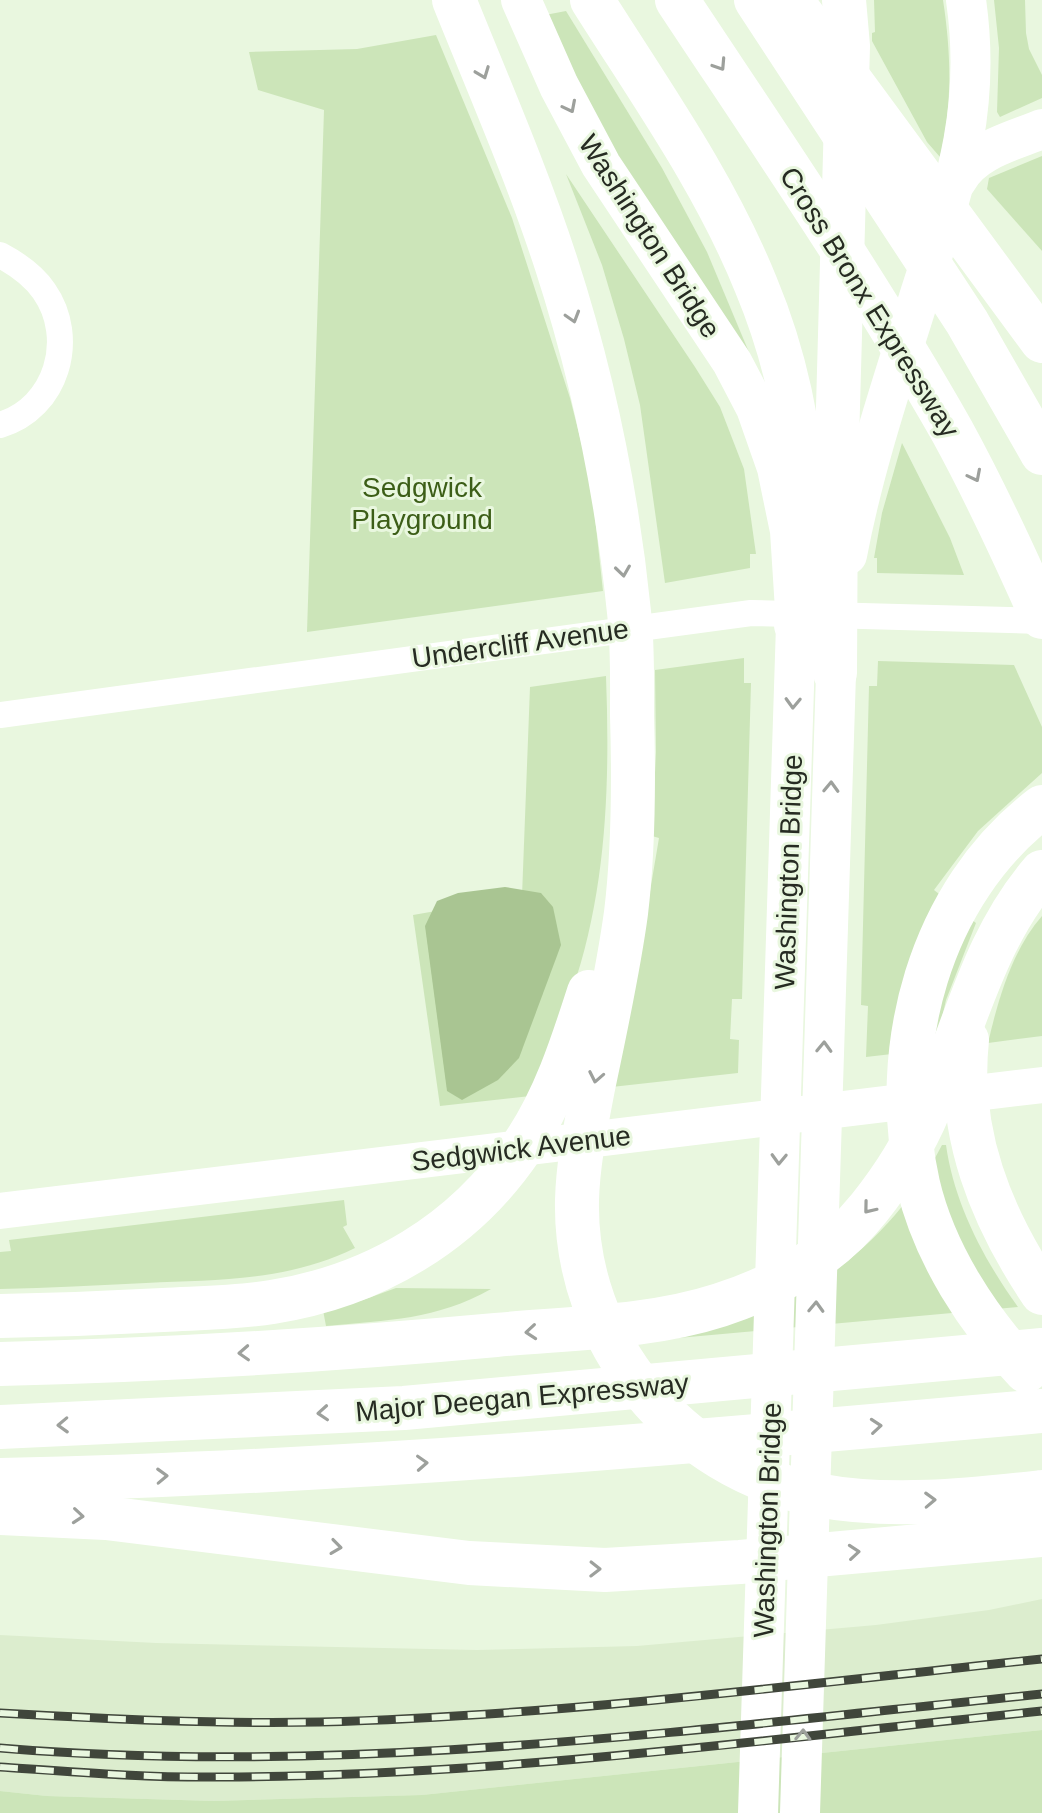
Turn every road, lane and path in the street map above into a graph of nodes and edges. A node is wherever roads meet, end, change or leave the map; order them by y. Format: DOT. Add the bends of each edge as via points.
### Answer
graph roads {
  1 [pos="454,0"];
  2 [pos="521,0"];
  3 [pos="592,0"];
  4 [pos="677,0"];
  5 [pos="756,0"];
  6 [pos="791,0"];
  7 [pos="966,0"];
  8 [pos="846,17"];
  9 [pos="1042,129"];
  10 [pos="957,180"];
  11 [pos="0,255"];
  12 [pos="1042,341"];
  13 [pos="0,425"];
  14 [pos="1042,453"];
  15 [pos="797,556"];
  16 [pos="1042,619"];
  17 [pos="796,625"];
  18 [pos="835,673"];
  19 [pos="0,715"];
  20 [pos="1042,807"];
  21 [pos="1042,872"];
  22 [pos="600,998"];
  23 [pos="960,1046"];
  24 [pos="1042,1085"];
  25 [pos="0,1211"];
  26 [pos="1042,1293"];
  27 [pos="0,1316"];
  28 [pos="1042,1335"];
  29 [pos="1042,1350"];
  30 [pos="932,1360"];
  31 [pos="0,1364"];
  32 [pos="1042,1387"];
  33 [pos="1042,1411"];
  34 [pos="0,1427"];
  35 [pos="0,1480"];
  36 [pos="1042,1492"];
  37 [pos="0,1513"];
  38 [pos="1042,1535"];
  39 [pos="758,1813"];
  40 [pos="800,1813"];
  1 -- 22 [label="highway, one-way" via="555,259 594,396 630,614 633,734 628,805 597,968"];
  2 -- 15 [label="main road, Washington Bridge, one-way" via="601,165 744,384 777,468"];
  3 -- 15 [label="highway" via="694,162 757,285 798,440 806,525"];
  4 -- 16 [label="highway, Cross Bronx Expressway, one-way" via="925,384 979,483"];
  5 -- 14 [label="highway" via="967,322"];
  6 -- 12 [label="highway"];
  7 -- 10 [label="main road, Washington Bridge" via="971,81"];
  8 -- 18 [label="highway"];
  9 -- 10 [label="main road" via="980,156"];
  10 -- 18 [label="main road, Washington Bridge" via="857,506 841,590"];
  11 -- 13 [label="street" via="44,291 56,316 60,346 56,372 43,395"];
  15 -- 17 [label="highway"];
  16 -- 19 [label="street, Undercliff Avenue" via="770,613"];
  17 -- 39 [label="main road, Washington Bridge, one-way"];
  40 -- 18 [label="main road, Washington Bridge, one-way"];
  20 -- 32 [label="highway" via="996,851 955,907 927,973 909,1102 913,1157 927,1212 965,1290"];
  21 -- 23 [label="highway" via="1005,922 978,983"];
  22 -- 27 [label="highway" via="507,1169 443,1232 410,1254 317,1292 253,1305"];
  22 -- 36 [label="highway, one-way" via="578,1224 598,1317 644,1393 711,1453 756,1477 800,1491 897,1501"];
  23 -- 26 [label="highway" via="980,1170 1009,1240"];
  23 -- 31 [label="highway, one-way" via="912,1144 868,1210 816,1260 765,1289 685,1315 623,1323 358,1346"];
  24 -- 25 [label="main road, Sedgwick Avenue"];
  28 -- 30 [label="highway"];
  29 -- 30 [label="highway, Major Deegan Expressway"];
  30 -- 34 [label="highway, Major Deegan Expressway, one-way" via="404,1408"];
  35 -- 33 [label="highway, Major Deegan Expressway, one-way" via="443,1462"];
  37 -- 38 [label="highway, one-way" via="106,1518 469,1563 605,1570"];
}
